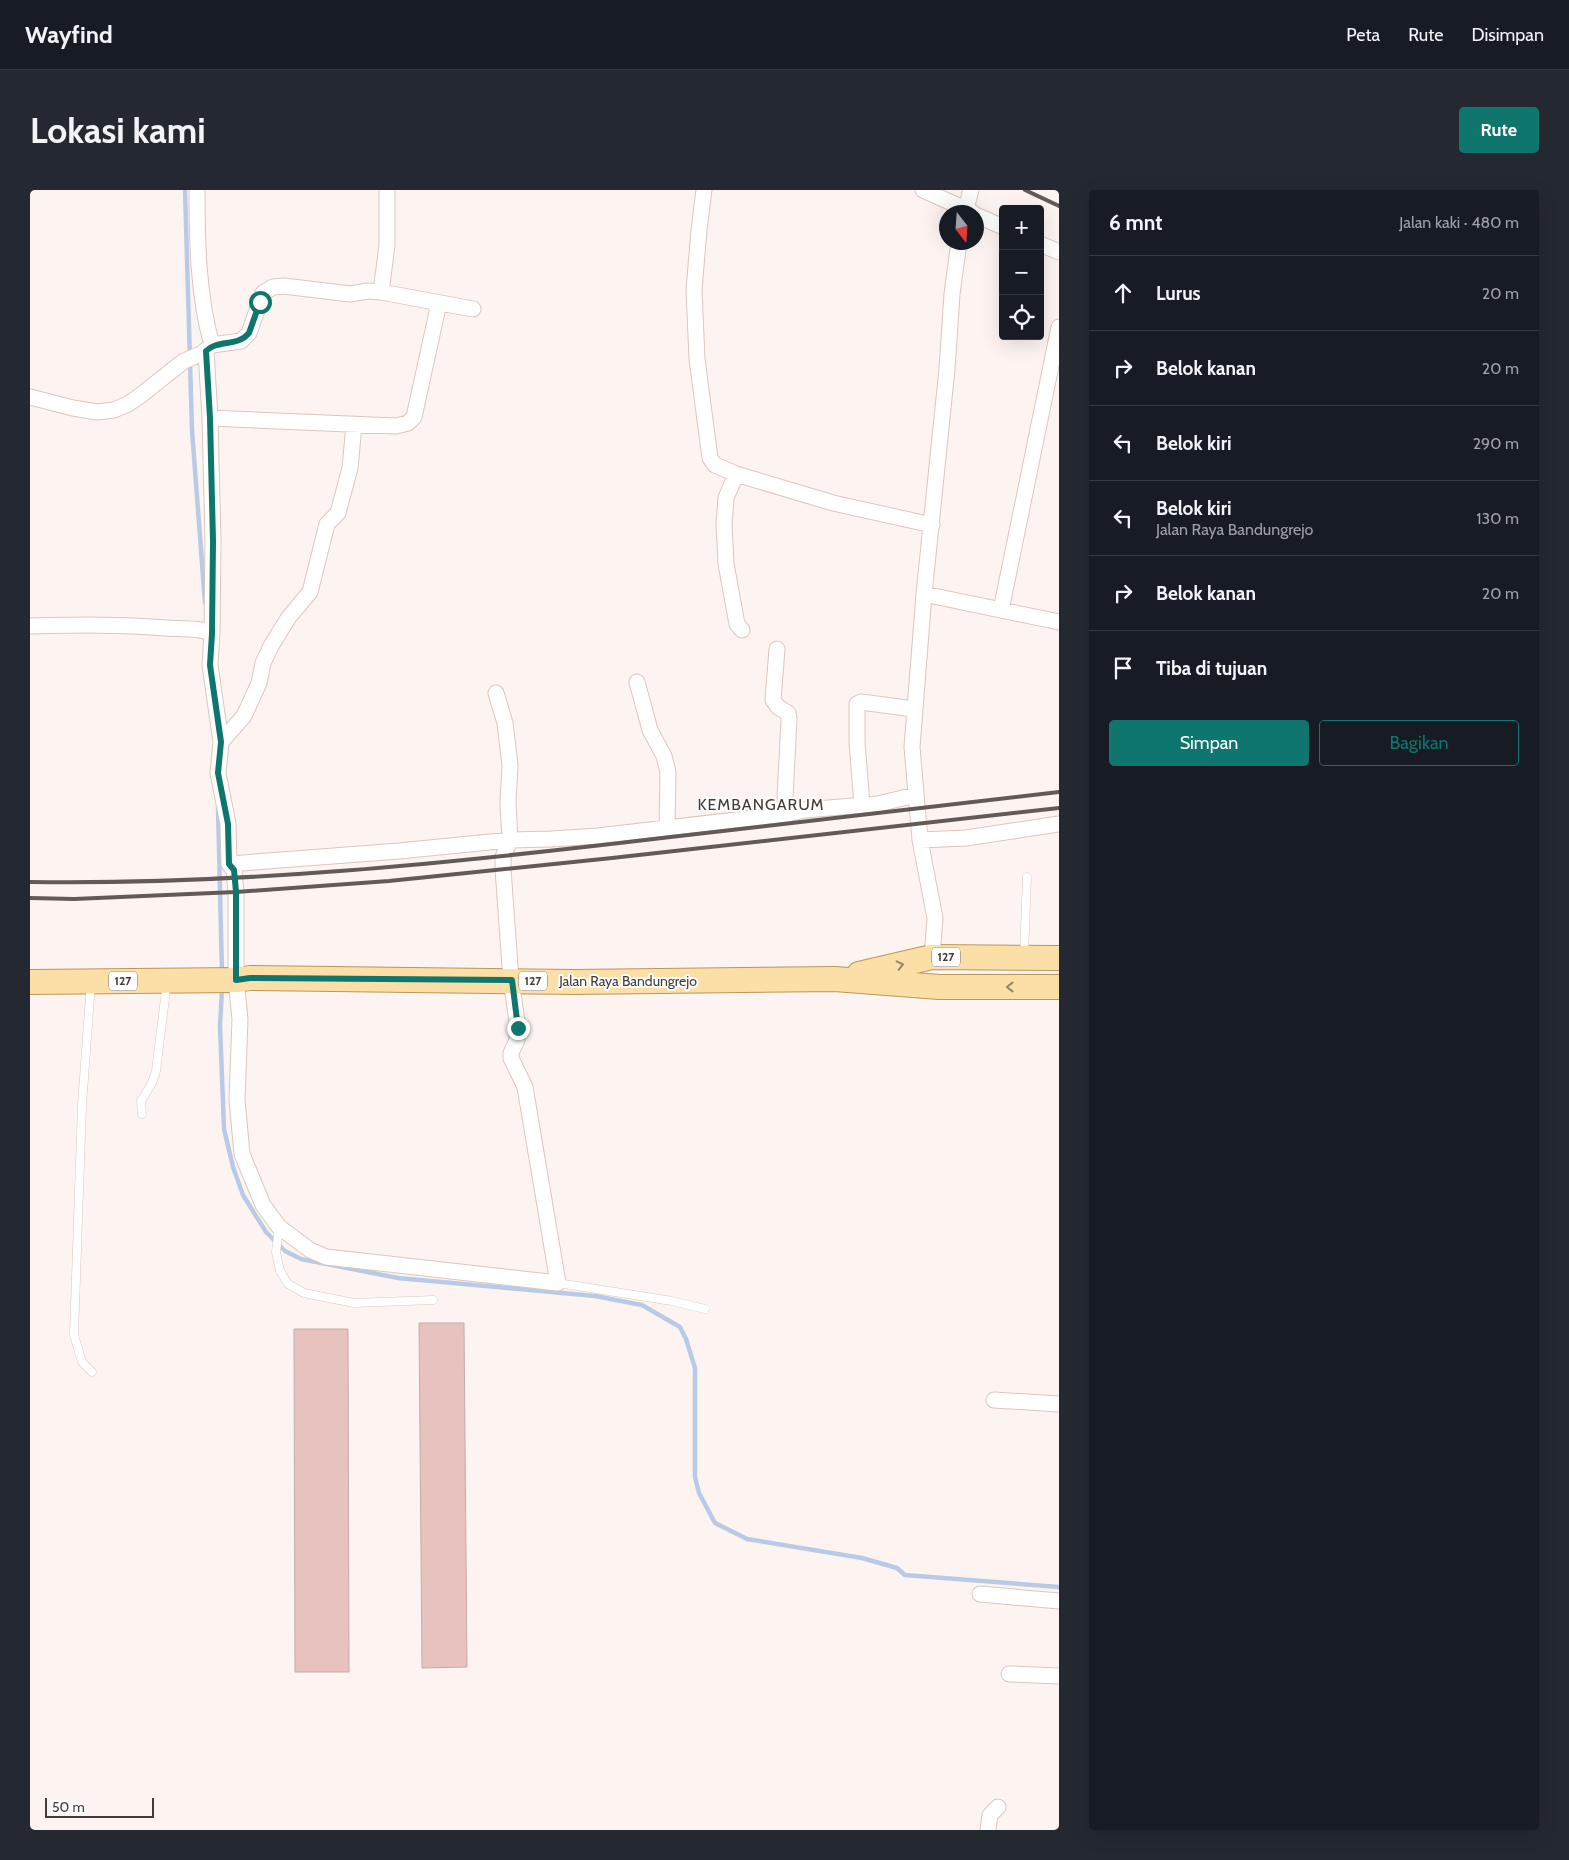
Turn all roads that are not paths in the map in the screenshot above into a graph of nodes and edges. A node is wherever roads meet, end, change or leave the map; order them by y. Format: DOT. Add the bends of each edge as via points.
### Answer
graph roads {
  1 [pos="198,190"];
  2 [pos="387,190"];
  3 [pos="704,190"];
  4 [pos="923,190"];
  5 [pos="970,190"];
  6 [pos="955,205"];
  7 [pos="970,205"];
  8 [pos="984,218"];
  9 [pos="999,225"];
  10 [pos="1044,246"];
  11 [pos="958,250"];
  12 [pos="1059,252"];
  13 [pos="381,292"];
  14 [pos="439,303"];
  15 [pos="473,309"];
  16 [pos="1059,327"];
  17 [pos="206,350"];
  18 [pos="30,397"];
  19 [pos="210,418"];
  20 [pos="354,426"];
  21 [pos="736,474"];
  22 [pos="932,525"];
  23 [pos="924,594"];
  24 [pos="1001,610"];
  25 [pos="1059,622"];
  26 [pos="30,626"];
  27 [pos="742,630"];
  28 [pos="211,633"];
  29 [pos="777,649"];
  30 [pos="637,682"];
  31 [pos="496,693"];
  32 [pos="914,709"];
  33 [pos="221,742"];
  34 [pos="915,795"];
  35 [pos="862,805"];
  36 [pos="787,814"];
  37 [pos="1059,824"];
  38 [pos="668,828"];
  39 [pos="510,840"];
  40 [pos="920,840"];
  41 [pos="229,864"];
  42 [pos="1027,877"];
  43 [pos="932,957"];
  44 [pos="1024,957"];
  45 [pos="1059,958"];
  46 [pos="835,979"];
  47 [pos="168,980"];
  48 [pos="227,980"];
  49 [pos="512,980"];
  50 [pos="92,981"];
  51 [pos="30,982"];
  52 [pos="1059,987"];
  53 [pos="142,1114"];
  54 [pos="278,1230"];
  55 [pos="558,1283"];
  56 [pos="433,1300"];
  57 [pos="705,1309"];
  58 [pos="92,1372"];
  59 [pos="994,1400"];
  60 [pos="1059,1404"];
  61 [pos="980,1594"];
  62 [pos="1059,1601"];
  63 [pos="1009,1674"];
  64 [pos="1059,1676"];
  65 [pos="998,1807"];
  66 [pos="988,1830"];
  1 -- 17 [label="street"];
  2 -- 13 [label="street" via="387,245"];
  3 -- 21 [label="street" via="694,290 697,359 710,458 715,465"];
  4 -- 6 [label="street"];
  5 -- 7 [label="street"];
  8 -- 9 [label="street"];
  10 -- 12 [label="street"];
  11 -- 22 [label="street"];
  13 -- 14 [label="street"];
  13 -- 17 [label="street" via="350,294 273,287 264,293 246,338"];
  14 -- 15 [label="street"];
  14 -- 20 [label="street" via="414,417 402,426"];
  16 -- 24 [label="street"];
  17 -- 18 [label="street" via="184,361 142,395 114,410 97,412"];
  17 -- 19 [label="street"];
  19 -- 20 [label="street"];
  19 -- 28 [label="street"];
  20 -- 33 [label="street" via="350,468 338,513 327,524 310,592 271,646 244,716"];
  21 -- 22 [label="street" via="833,502"];
  21 -- 27 [label="street" via="726,498 724,543 736,624"];
  22 -- 23 [label="street"];
  23 -- 24 [label="street"];
  23 -- 32 [label="street"];
  24 -- 25 [label="street"];
  26 -- 28 [label="street" via="123,625"];
  28 -- 33 [label="street" via="210,665"];
  29 -- 36 [label="street" via="773,700 788,713 789,719"];
  30 -- 38 [label="street" via="650,730 664,756 668,772"];
  31 -- 39 [label="street" via="506,723 510,751"];
  32 -- 34 [label="street"];
  32 -- 35 [label="street" via="857,704"];
  33 -- 41 [label="street" via="218,773 228,824"];
  34 -- 35 [label="street"];
  34 -- 40 [label="street"];
  35 -- 36 [label="street"];
  36 -- 38 [label="street"];
  37 -- 40 [label="street" via="966,838"];
  38 -- 39 [label="street"];
  39 -- 41 [label="street"];
  39 -- 49 [label="street" via="503,856 503,870"];
  40 -- 43 [label="street" via="935,918"];
  41 -- 48 [label="street" via="234,870 236,892"];
  42 -- 44 [label="lane"];
  43 -- 44 [label="main road, Jalan Raya Bandungrejo / 127"];
  46 -- 43 [label="main road, Jalan Raya Bandungrejo / 127, one-way"];
  44 -- 45 [label="main road, Jalan Raya Bandungrejo / 127"];
  46 -- 49 [label="main road, Jalan Raya Bandungrejo / 127"];
  52 -- 46 [label="main road, Jalan Raya Bandungrejo / 127, one-way" via="939,987"];
  47 -- 48 [label="main road, Jalan Raya Bandungrejo / 127"];
  47 -- 50 [label="main road, Jalan Raya Bandungrejo / 127"];
  47 -- 53 [label="lane" via="156,1071 141,1102"];
  48 -- 49 [label="main road, Jalan Raya Bandungrejo / 127"];
  48 -- 54 [label="street" via="240,1019 237,1100 242,1154 263,1205"];
  49 -- 55 [label="street" via="518,1028 511,1058 525,1087"];
  50 -- 51 [label="main road, Jalan Raya Bandungrejo / 127"];
  50 -- 58 [label="lane" via="82,1105 74,1335 82,1362"];
  54 -- 55 [label="street" via="326,1257"];
  54 -- 56 [label="lane" via="276,1252 280,1270 288,1284 304,1293 354,1303"];
  55 -- 57 [label="lane"];
  59 -- 60 [label="street"];
  61 -- 62 [label="street"];
  63 -- 64 [label="street"];
  65 -- 66 [label="street" via="990,1815"];
}
